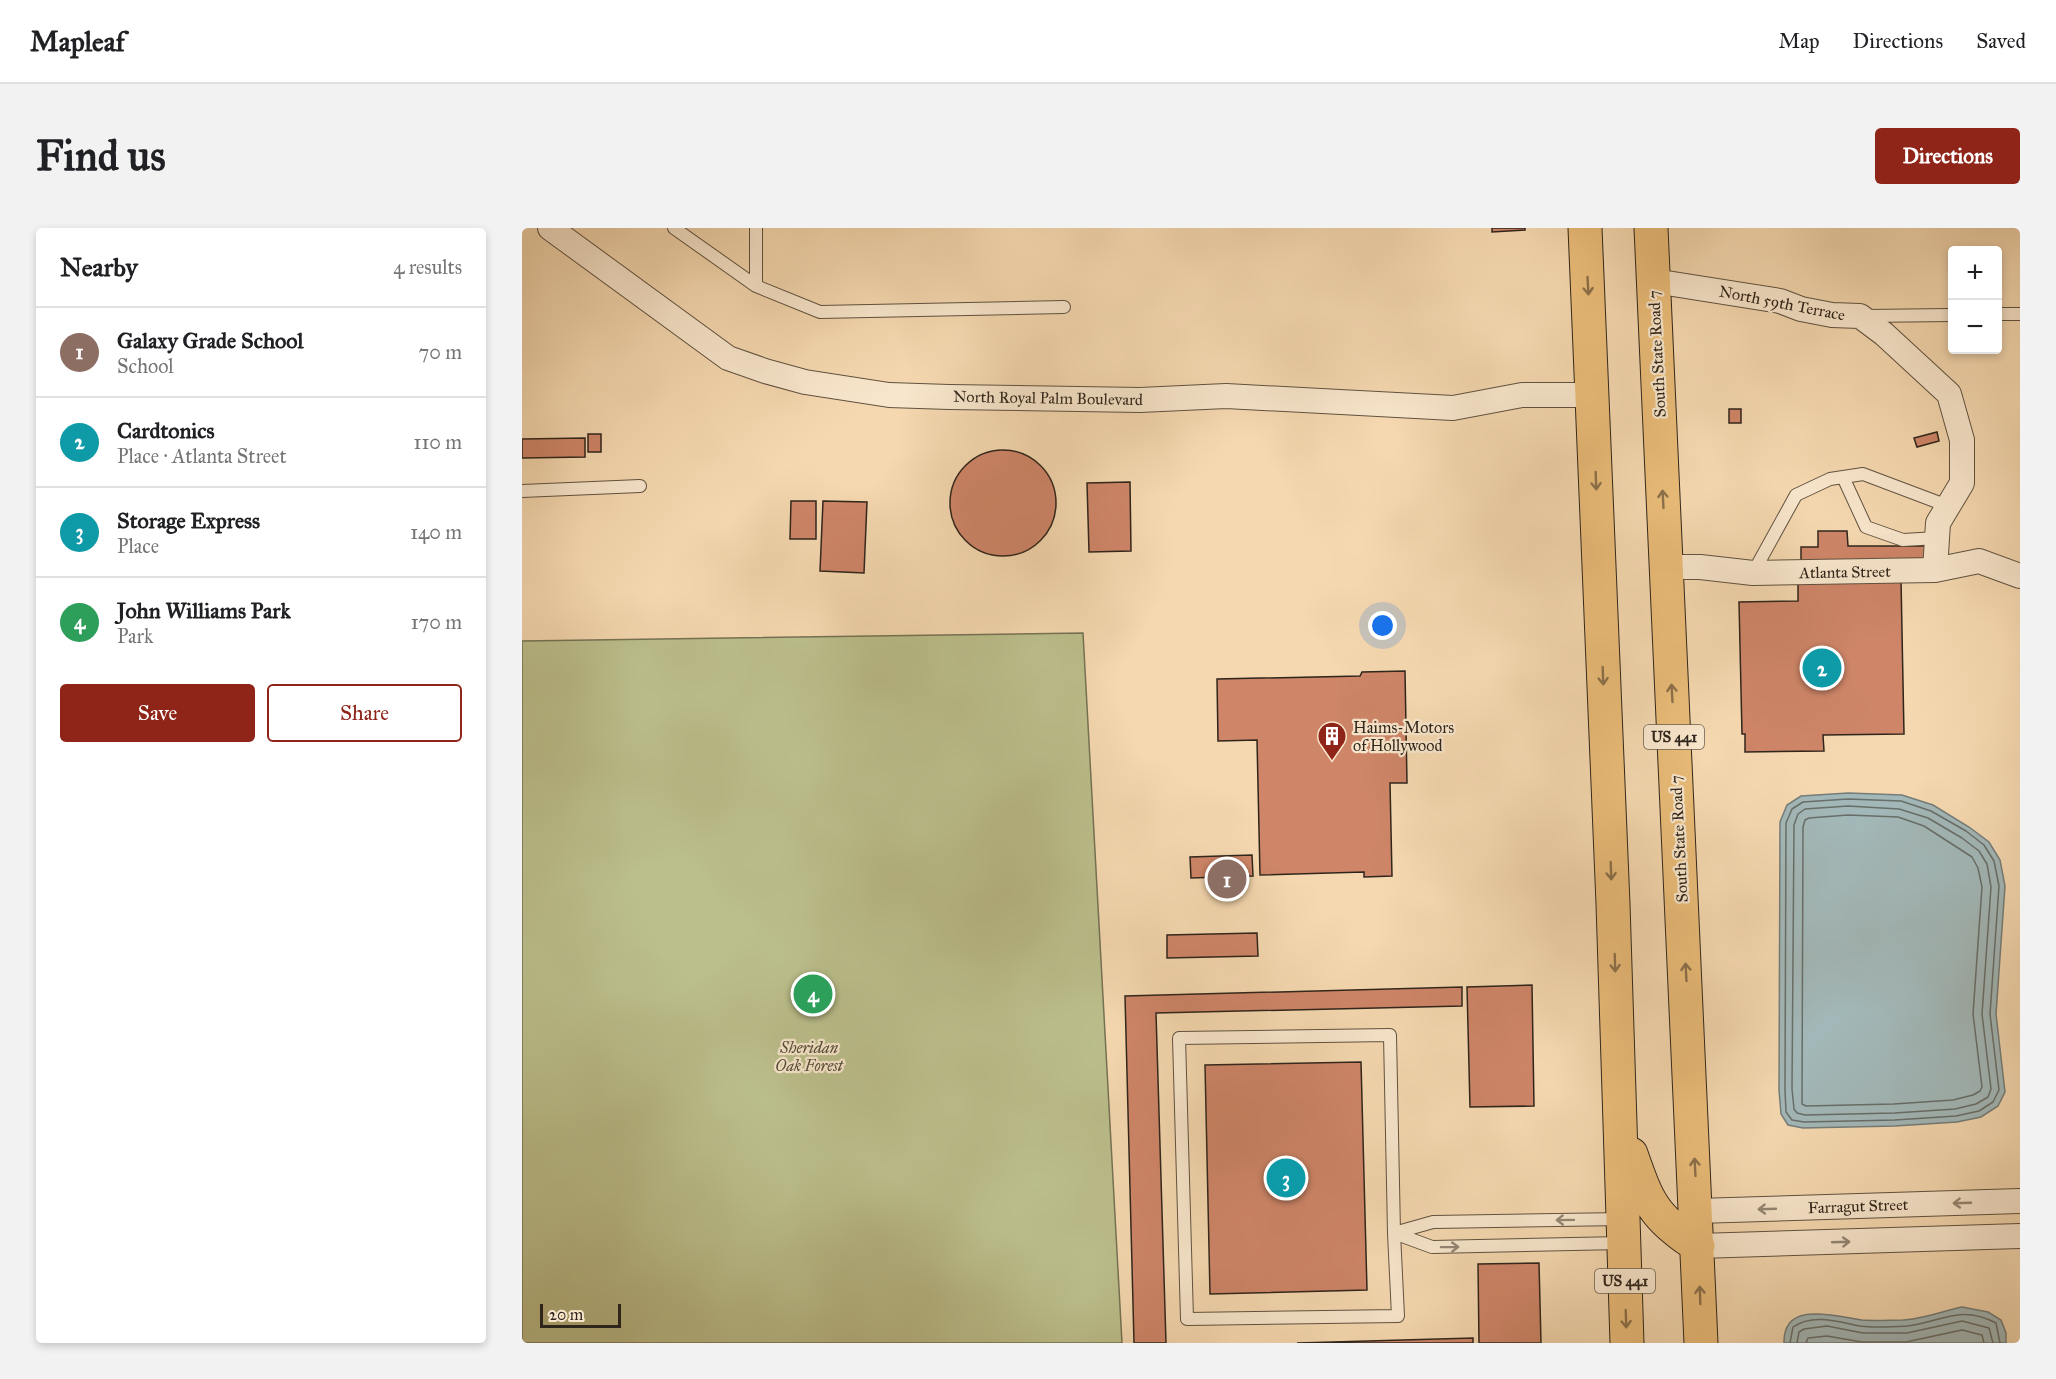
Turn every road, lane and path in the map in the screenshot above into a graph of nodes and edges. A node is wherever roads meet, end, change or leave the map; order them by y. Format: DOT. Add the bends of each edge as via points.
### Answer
graph roads {
  1 [pos="550,228"];
  2 [pos="674,228"];
  3 [pos="756,228"];
  4 [pos="1585,228"];
  5 [pos="1651,228"];
  6 [pos="1654,281"];
  7 [pos="756,286"];
  8 [pos="1064,308"];
  9 [pos="2002,314"];
  10 [pos="2020,314"];
  11 [pos="1948,315"];
  12 [pos="1860,316"];
  13 [pos="1592,395"];
  14 [pos="1843,477"];
  15 [pos="640,486"];
  16 [pos="522,491"];
  17 [pos="1948,506"];
  18 [pos="1937,538"];
  19 [pos="1666,567"];
  20 [pos="1935,570"];
  21 [pos="1753,573"];
  22 [pos="2020,576"];
  23 [pos="1621,1127"];
  24 [pos="2020,1201"];
  25 [pos="1697,1211"];
  26 [pos="1624,1231"];
  27 [pos="1394,1233"];
  28 [pos="2020,1236"];
  29 [pos="1698,1246"];
  30 [pos="1627,1343"];
  31 [pos="1701,1343"];
  1 -- 13 [label="street, North Royal Palm Boulevard" via="728,358 805,382 889,395 1140,399 1226,396 1453,408 1522,396"];
  2 -- 7 [label="lane"];
  3 -- 7 [label="lane"];
  4 -- 13 [label="main road, US 441, one-way"];
  5 -- 6 [label="main road, South State Road 7 / US 441"];
  6 -- 12 [label="street, North 59th Terrace" via="1780,301 1832,315"];
  19 -- 6 [label="main road, South State Road 7 / US 441, one-way"];
  7 -- 8 [label="lane" via="820,312"];
  9 -- 10 [label="lane"];
  11 -- 12 [label="lane"];
  12 -- 17 [label="street, North 59th Terrace" via="1949,394 1962,440 1962,483"];
  13 -- 23 [label="main road, US 441, one-way"];
  14 -- 17 [label="lane" via="1863,474"];
  14 -- 18 [label="lane" via="1866,527 1903,540"];
  14 -- 21 [label="lane" via="1796,495"];
  15 -- 16 [label="lane"];
  17 -- 18 [label="street, North 59th Terrace" via="1938,524"];
  18 -- 20 [label="street, North 59th Terrace"];
  19 -- 21 [label="street, Atlanta Street"];
  25 -- 19 [label="main road, South State Road 7 / US 441, one-way"];
  20 -- 21 [label="street, Atlanta Street"];
  20 -- 22 [label="street, Atlanta Street" via="1979,561"];
  23 -- 26 [label="main road, US 441"];
  23 -- 29 [label="main road" via="1645,1195 1660,1217"];
  24 -- 25 [label="street, Farragut Street, one-way"];
  25 -- 29 [label="main road, South State Road 7 / US 441"];
  26 -- 27 [label="lane, one-way" via="1433,1222"];
  27 -- 26 [label="lane, one-way" via="1432,1247"];
  26 -- 30 [label="main road, US 441, one-way"];
  27 -- 27 [label="lane" via="1398,1316 1187,1319 1179,1038 1390,1035"];
  29 -- 28 [label="street, one-way"];
  31 -- 29 [label="main road, South State Road 7 / US 441, one-way"];
}
